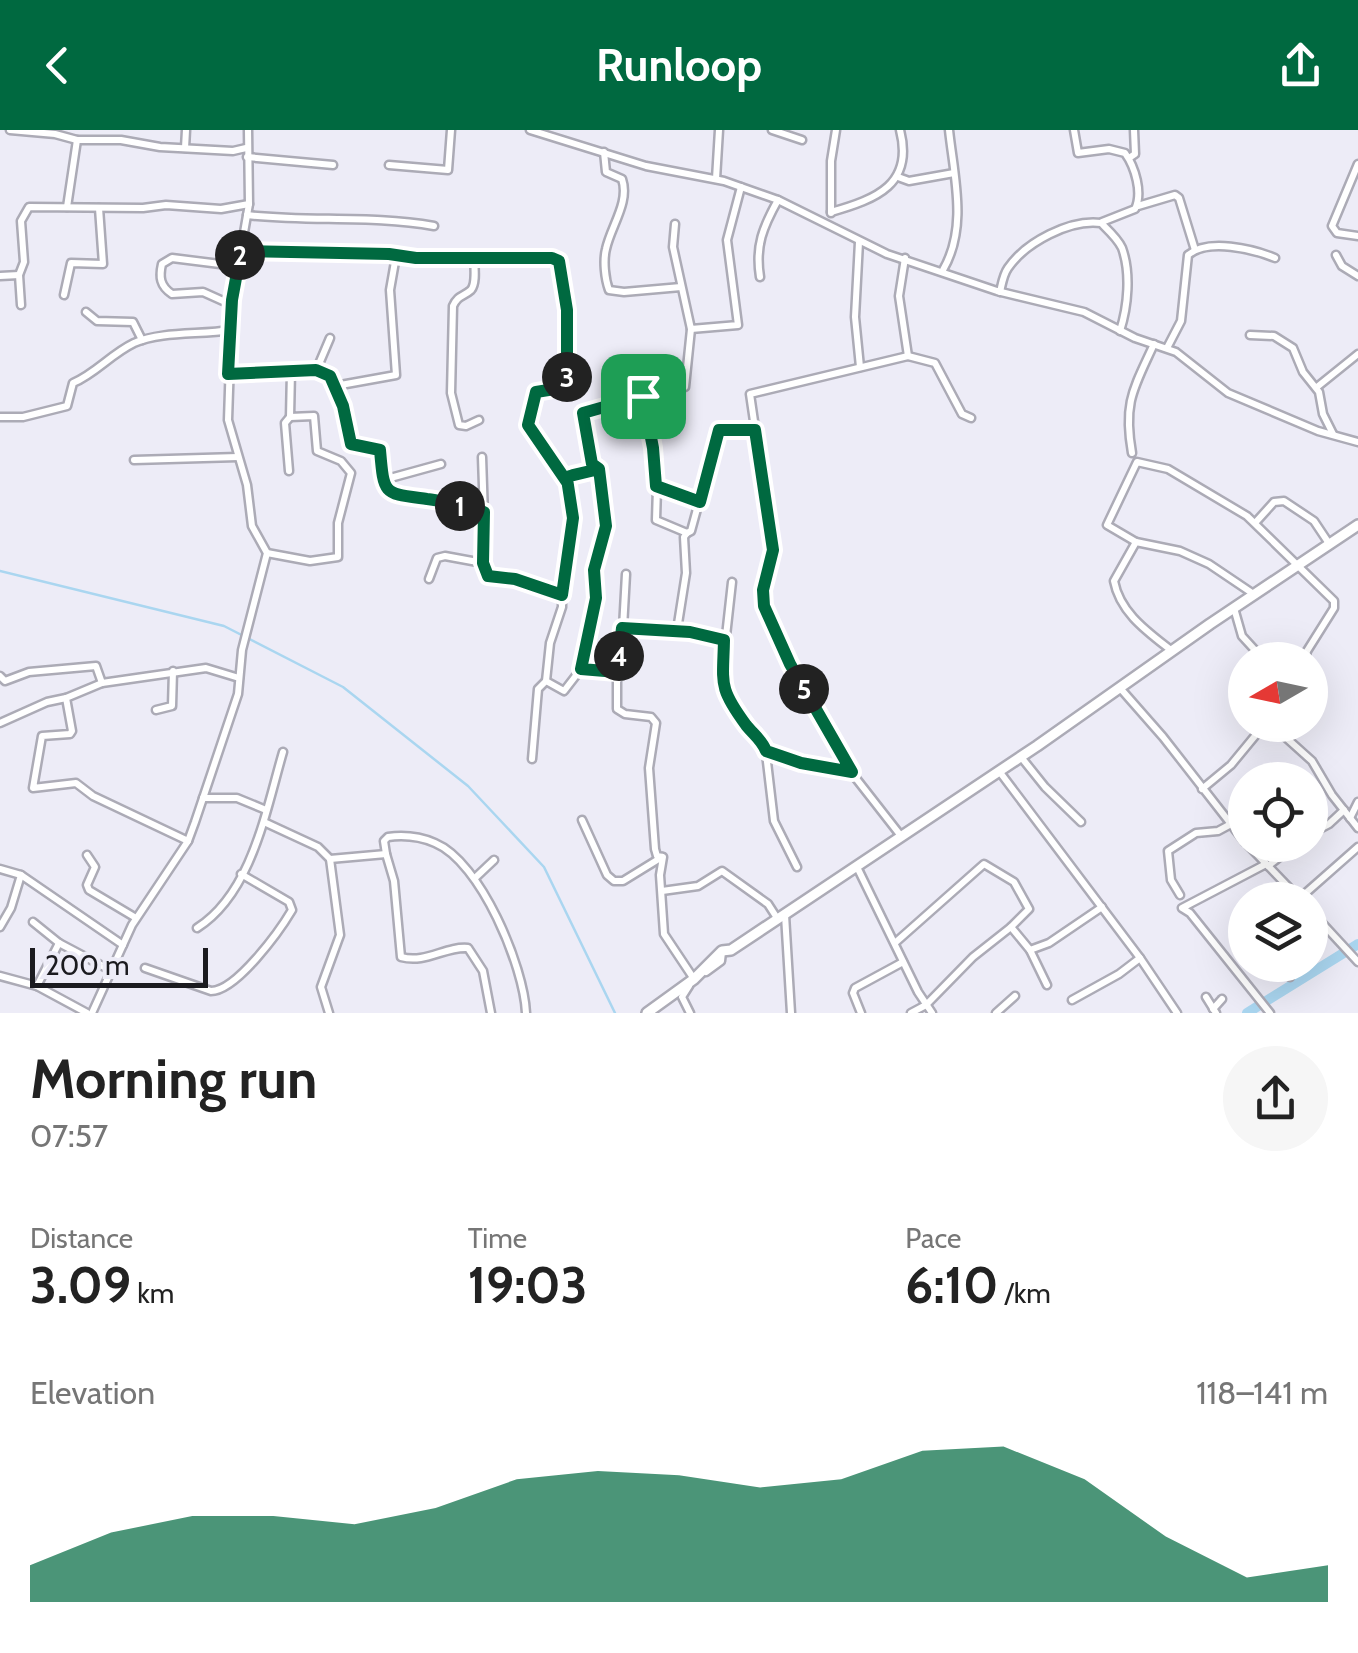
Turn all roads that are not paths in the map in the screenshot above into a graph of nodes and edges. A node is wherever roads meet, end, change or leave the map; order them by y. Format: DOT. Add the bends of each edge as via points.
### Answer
graph roads {
  1 [pos="10,130"];
  2 [pos="186,130"];
  3 [pos="248,130"];
  4 [pos="451,130"];
  5 [pos="530,130"];
  6 [pos="720,130"];
  7 [pos="772,130"];
  8 [pos="836,130"];
  9 [pos="900,130"];
  10 [pos="949,130"];
  11 [pos="1074,130"];
  12 [pos="1134,130"];
  13 [pos="55,132"];
  14 [pos="554,133"];
  15 [pos="77,140"];
  16 [pos="802,140"];
  17 [pos="184,148"];
  18 [pos="604,152"];
  19 [pos="247,153"];
  20 [pos="1129,158"];
  21 [pos="1358,164"];
  22 [pos="389,165"];
  23 [pos="333,166"];
  24 [pos="954,174"];
  25 [pos="716,178"];
  26 [pos="898,178"];
  27 [pos="741,187"];
  28 [pos="778,200"];
  29 [pos="249,204"];
  30 [pos="66,206"];
  31 [pos="1138,206"];
  32 [pos="99,208"];
  33 [pos="831,212"];
  34 [pos="247,215"];
  35 [pos="1101,223"];
  36 [pos="675,224"];
  37 [pos="830,224"];
  38 [pos="434,226"];
  39 [pos="1358,236"];
  40 [pos="859,242"];
  41 [pos="1194,250"];
  42 [pos="241,251"];
  43 [pos="1336,255"];
  44 [pos="396,256"];
  45 [pos="474,256"];
  46 [pos="905,258"];
  47 [pos="1275,258"];
  48 [pos="236,266"];
  49 [pos="942,270"];
  50 [pos="19,275"];
  51 [pos="0,276"];
  52 [pos="1358,276"];
  53 [pos="760,277"];
  54 [pos="681,288"];
  55 [pos="1000,292"];
  56 [pos="64,296"];
  57 [pos="232,300"];
  58 [pos="21,305"];
  59 [pos="86,312"];
  60 [pos="691,329"];
  61 [pos="230,330"];
  62 [pos="1120,330"];
  63 [pos="1250,335"];
  64 [pos="330,338"];
  65 [pos="142,340"];
  66 [pos="1154,344"];
  67 [pos="1167,348"];
  68 [pos="1358,354"];
  69 [pos="908,356"];
  70 [pos="860,367"];
  71 [pos="316,370"];
  72 [pos="291,371"];
  73 [pos="228,374"];
  74 [pos="335,386"];
  75 [pos="1317,387"];
  76 [pos="643,396"];
  77 [pos="0,417"];
  78 [pos="290,417"];
  79 [pos="971,418"];
  80 [pos="480,420"];
  81 [pos="755,430"];
  82 [pos="1334,435"];
  83 [pos="1358,442"];
  84 [pos="1132,453"];
  85 [pos="482,457"];
  86 [pos="238,458"];
  87 [pos="134,460"];
  88 [pos="442,464"];
  89 [pos="599,469"];
  90 [pos="289,471"];
  91 [pos="383,480"];
  92 [pos="567,482"];
  93 [pos="657,488"];
  94 [pos="700,502"];
  95 [pos="484,512"];
  96 [pos="1256,523"];
  97 [pos="1358,525"];
  98 [pos="688,533"];
  99 [pos="1136,542"];
  100 [pos="1330,546"];
  101 [pos="267,553"];
  102 [pos="483,563"];
  103 [pos="1300,565"];
  104 [pos="626,574"];
  105 [pos="429,579"];
  106 [pos="732,582"];
  107 [pos="562,595"];
  108 [pos="1254,595"];
  109 [pos="1234,608"];
  110 [pos="622,628"];
  111 [pos="676,630"];
  112 [pos="724,640"];
  113 [pos="1248,642"];
  114 [pos="1315,642"];
  115 [pos="1172,652"];
  116 [pos="581,669"];
  117 [pos="173,671"];
  118 [pos="617,672"];
  119 [pos="0,676"];
  120 [pos="239,678"];
  121 [pos="546,681"];
  122 [pos="102,683"];
  123 [pos="1120,688"];
  124 [pos="66,698"];
  125 [pos="156,710"];
  126 [pos="0,723"];
  127 [pos="1250,742"];
  128 [pos="1291,742"];
  129 [pos="766,751"];
  130 [pos="283,752"];
  131 [pos="1020,756"];
  132 [pos="532,759"];
  133 [pos="999,771"];
  134 [pos="852,772"];
  135 [pos="1202,789"];
  136 [pos="203,798"];
  137 [pos="1358,802"];
  138 [pos="266,810"];
  139 [pos="1344,810"];
  140 [pos="1350,818"];
  141 [pos="582,820"];
  142 [pos="264,822"];
  143 [pos="1082,822"];
  144 [pos="1228,822"];
  145 [pos="1228,825"];
  146 [pos="1328,825"];
  147 [pos="1358,828"];
  148 [pos="900,836"];
  149 [pos="188,841"];
  150 [pos="1358,847"];
  151 [pos="386,854"];
  152 [pos="87,855"];
  153 [pos="663,857"];
  154 [pos="330,859"];
  155 [pos="494,860"];
  156 [pos="1264,862"];
  157 [pos="1271,862"];
  158 [pos="1267,865"];
  159 [pos="796,867"];
  160 [pos="857,867"];
  161 [pos="0,869"];
  162 [pos="241,874"];
  163 [pos="21,875"];
  164 [pos="475,878"];
  165 [pos="1283,882"];
  166 [pos="1319,882"];
  167 [pos="662,892"];
  168 [pos="1180,895"];
  169 [pos="1102,907"];
  170 [pos="781,916"];
  171 [pos="136,918"];
  172 [pos="33,922"];
  173 [pos="1011,926"];
  174 [pos="0,927"];
  175 [pos="197,928"];
  176 [pos="1328,930"];
  177 [pos="59,942"];
  178 [pos="896,942"];
  179 [pos="123,946"];
  180 [pos="1030,950"];
  181 [pos="722,951"];
  182 [pos="1140,958"];
  183 [pos="904,962"];
  184 [pos="1358,962"];
  185 [pos="145,968"];
  186 [pos="112,971"];
  187 [pos="0,976"];
  188 [pos="694,979"];
  189 [pos="1046,985"];
  190 [pos="37,986"];
  191 [pos="1015,996"];
  192 [pos="1206,996"];
  193 [pos="1222,999"];
  194 [pos="1072,1000"];
  195 [pos="926,1006"];
  196 [pos="1215,1011"];
  197 [pos="90,1013"];
  198 [pos="329,1013"];
  199 [pos="490,1013"];
  200 [pos="526,1013"];
  201 [pos="647,1013"];
  202 [pos="690,1013"];
  203 [pos="791,1013"];
  204 [pos="861,1013"];
  205 [pos="911,1013"];
  206 [pos="932,1013"];
  207 [pos="996,1013"];
  208 [pos="1177,1013"];
  209 [pos="1270,1013"];
  1 -- 13 [label="street"];
  2 -- 17 [label="street"];
  3 -- 19 [label="street"];
  4 -- 22 [label="street" via="448,170"];
  5 -- 14 [label="street"];
  6 -- 25 [label="street"];
  7 -- 16 [label="street"];
  8 -- 33 [label="street"];
  9 -- 26 [label="street"];
  10 -- 24 [label="street"];
  11 -- 20 [label="street" via="1078,152 1119,150"];
  12 -- 20 [label="street" via="1136,154"];
  13 -- 15 [label="street"];
  14 -- 18 [label="street"];
  15 -- 17 [label="street"];
  15 -- 30 [label="street"];
  17 -- 19 [label="street"];
  18 -- 25 [label="street"];
  18 -- 54 [label="street" via="606,172 625,184 605,252 609,290"];
  19 -- 23 [label="street"];
  19 -- 29 [label="street"];
  20 -- 31 [label="street"];
  21 -- 39 [label="street" via="1332,226"];
  24 -- 26 [label="street"];
  24 -- 49 [label="street" via="956,238"];
  25 -- 27 [label="street"];
  26 -- 33 [label="street" via="866,201"];
  27 -- 28 [label="street"];
  27 -- 60 [label="street" via="727,240 738,325"];
  28 -- 37 [label="street"];
  28 -- 53 [label="street" via="756,255"];
  29 -- 32 [label="street"];
  29 -- 34 [label="street"];
  30 -- 32 [label="street"];
  30 -- 50 [label="street" via="26,209"];
  31 -- 35 [label="street"];
  31 -- 41 [label="street" via="1175,195"];
  32 -- 56 [label="street" via="103,264 68,266"];
  33 -- 37 [label="street"];
  34 -- 38 [label="street"];
  34 -- 42 [label="street"];
  35 -- 55 [label="street" via="1071,224 1037,244 1010,265"];
  35 -- 62 [label="street" via="1123,252 1127,298"];
  36 -- 54 [label="street"];
  37 -- 40 [label="street"];
  40 -- 46 [label="street"];
  40 -- 70 [label="street" via="854,317"];
  41 -- 47 [label="street" via="1237,248"];
  41 -- 67 [label="street" via="1188,255 1182,321"];
  42 -- 44 [label="street"];
  42 -- 48 [label="street"];
  43 -- 52 [label="street"];
  44 -- 45 [label="street"];
  44 -- 74 [label="street" via="390,290 396,375"];
  45 -- 80 [label="street" via="474,284 453,306 452,393 459,425"];
  45 -- 92 [label="street" via="552,258 561,265 567,387 536,392 528,425"];
  46 -- 49 [label="street"];
  46 -- 69 [label="street" via="899,296"];
  48 -- 57 [label="street"];
  48 -- 57 [label="street" via="172,258 160,275 172,294 203,292"];
  49 -- 55 [label="street"];
  50 -- 51 [label="street"];
  50 -- 58 [label="street"];
  54 -- 60 [label="street"];
  55 -- 62 [label="street" via="1084,312"];
  57 -- 61 [label="street"];
  59 -- 65 [label="street" via="97,321 133,322"];
  60 -- 76 [label="street" via="686,386"];
  61 -- 65 [label="street"];
  61 -- 73 [label="street"];
  62 -- 66 [label="street"];
  63 -- 75 [label="street" via="1286,342"];
  64 -- 71 [label="street"];
  65 -- 77 [label="street" via="73,382 68,406"];
  66 -- 67 [label="street"];
  66 -- 84 [label="street" via="1132,388"];
  67 -- 82 [label="street" via="1228,393"];
  68 -- 75 [label="street"];
  69 -- 70 [label="street"];
  69 -- 79 [label="street" via="935,363 962,414"];
  70 -- 81 [label="street" via="752,392"];
  71 -- 72 [label="street"];
  71 -- 74 [label="street"];
  72 -- 73 [label="street"];
  72 -- 78 [label="street"];
  73 -- 86 [label="street" via="228,420"];
  74 -- 91 [label="street" via="351,444 380,450"];
  75 -- 82 [label="street"];
  76 -- 89 [label="street" via="583,413 592,464"];
  76 -- 93 [label="street"];
  78 -- 90 [label="street"];
  78 -- 101 [label="street" via="314,416 317,451 350,470 338,523 340,552 318,561"];
  81 -- 94 [label="street" via="719,430"];
  81 -- 134 [label="street" via="773,550 764,606"];
  82 -- 83 [label="street"];
  85 -- 95 [label="street"];
  86 -- 87 [label="street"];
  86 -- 101 [label="street" via="252,526"];
  88 -- 91 [label="street"];
  89 -- 92 [label="street"];
  89 -- 116 [label="street" via="606,526"];
  91 -- 95 [label="street" via="396,496"];
  92 -- 107 [label="street" via="573,518"];
  93 -- 94 [label="street"];
  93 -- 98 [label="street" via="656,520"];
  94 -- 98 [label="street"];
  95 -- 102 [label="street"];
  96 -- 99 [label="street" via="1168,469 1137,462 1107,525"];
  96 -- 100 [label="street" via="1274,502 1284,501 1314,521"];
  96 -- 103 [label="street"];
  97 -- 100 [label="main road"];
  98 -- 111 [label="street"];
  99 -- 108 [label="street" via="1210,564"];
  99 -- 115 [label="street" via="1114,587 1131,616"];
  100 -- 103 [label="main road"];
  101 -- 120 [label="street"];
  102 -- 105 [label="street" via="437,558"];
  102 -- 107 [label="street" via="488,576"];
  103 -- 108 [label="main road"];
  103 -- 114 [label="street" via="1334,604"];
  104 -- 110 [label="street"];
  106 -- 112 [label="street"];
  107 -- 121 [label="street"];
  108 -- 109 [label="main road"];
  109 -- 113 [label="street"];
  109 -- 115 [label="main road"];
  110 -- 111 [label="street"];
  110 -- 118 [label="street"];
  111 -- 112 [label="street"];
  112 -- 129 [label="street" via="723,688"];
  115 -- 123 [label="main road"];
  116 -- 118 [label="street"];
  116 -- 121 [label="street" via="566,691"];
  117 -- 120 [label="street" via="206,668"];
  117 -- 122 [label="street"];
  117 -- 125 [label="street" via="172,706"];
  118 -- 153 [label="street" via="618,709 656,722 649,792 657,856"];
  119 -- 122 [label="street" via="5,681 96,666"];
  120 -- 136 [label="street"];
  121 -- 132 [label="street" via="538,689"];
  122 -- 124 [label="street"];
  123 -- 131 [label="main road"];
  123 -- 135 [label="street"];
  124 -- 126 [label="street"];
  124 -- 149 [label="street" via="72,732 42,736 33,788 76,783"];
  127 -- 135 [label="street"];
  128 -- 139 [label="street"];
  129 -- 134 [label="street"];
  129 -- 159 [label="street" via="774,821"];
  130 -- 138 [label="street"];
  131 -- 133 [label="main road"];
  131 -- 143 [label="street"];
  133 -- 148 [label="main road"];
  133 -- 169 [label="street"];
  134 -- 148 [label="street"];
  135 -- 144 [label="street"];
  136 -- 138 [label="street" via="237,798"];
  136 -- 149 [label="street"];
  137 -- 140 [label="street"];
  138 -- 142 [label="street"];
  139 -- 140 [label="street"];
  139 -- 146 [label="street"];
  140 -- 147 [label="street"];
  141 -- 153 [label="street" via="614,881"];
  142 -- 154 [label="street"];
  142 -- 162 [label="street"];
  145 -- 168 [label="street" via="1196,833 1168,851"];
  148 -- 160 [label="main road"];
  149 -- 171 [label="street"];
  150 -- 166 [label="street"];
  151 -- 154 [label="street"];
  151 -- 164 [label="street" via="388,837 426,840"];
  151 -- 199 [label="street" via="401,957 426,959 468,948 483,971"];
  152 -- 171 [label="street" via="96,867 88,890"];
  153 -- 167 [label="street"];
  154 -- 198 [label="street" via="340,935 322,988"];
  155 -- 164 [label="street"];
  156 -- 158 [label="street"];
  157 -- 158 [label="street"];
  158 -- 165 [label="street"];
  158 -- 209 [label="street" via="1182,908"];
  160 -- 170 [label="main road"];
  160 -- 178 [label="street"];
  161 -- 163 [label="street"];
  162 -- 175 [label="street" via="220,908"];
  162 -- 185 [label="street" via="292,910 234,983 210,991"];
  163 -- 174 [label="street"];
  163 -- 179 [label="street"];
  164 -- 200 [label="street" via="514,955"];
  167 -- 170 [label="street" via="698,886 722,872"];
  167 -- 188 [label="street" via="665,938"];
  169 -- 180 [label="street"];
  169 -- 182 [label="street"];
  170 -- 181 [label="main road"];
  170 -- 203 [label="street"];
  171 -- 179 [label="street"];
  172 -- 177 [label="street"];
  173 -- 178 [label="street" via="1030,909 1014,882 984,864"];
  173 -- 180 [label="street"];
  173 -- 195 [label="street"];
  176 -- 184 [label="street"];
  177 -- 186 [label="street"];
  177 -- 190 [label="street"];
  178 -- 183 [label="street"];
  179 -- 186 [label="street"];
  180 -- 189 [label="street"];
  181 -- 188 [label="main road"];
  181 -- 202 [label="street" via="721,960 684,990"];
  182 -- 194 [label="street"];
  182 -- 208 [label="street"];
  183 -- 195 [label="street"];
  183 -- 204 [label="street" via="854,988"];
  186 -- 197 [label="street"];
  187 -- 190 [label="street"];
  188 -- 201 [label="main road"];
  190 -- 197 [label="street"];
  191 -- 207 [label="street"];
  192 -- 196 [label="street"];
  193 -- 196 [label="street"];
  195 -- 205 [label="street"];
  195 -- 206 [label="street"];
}
